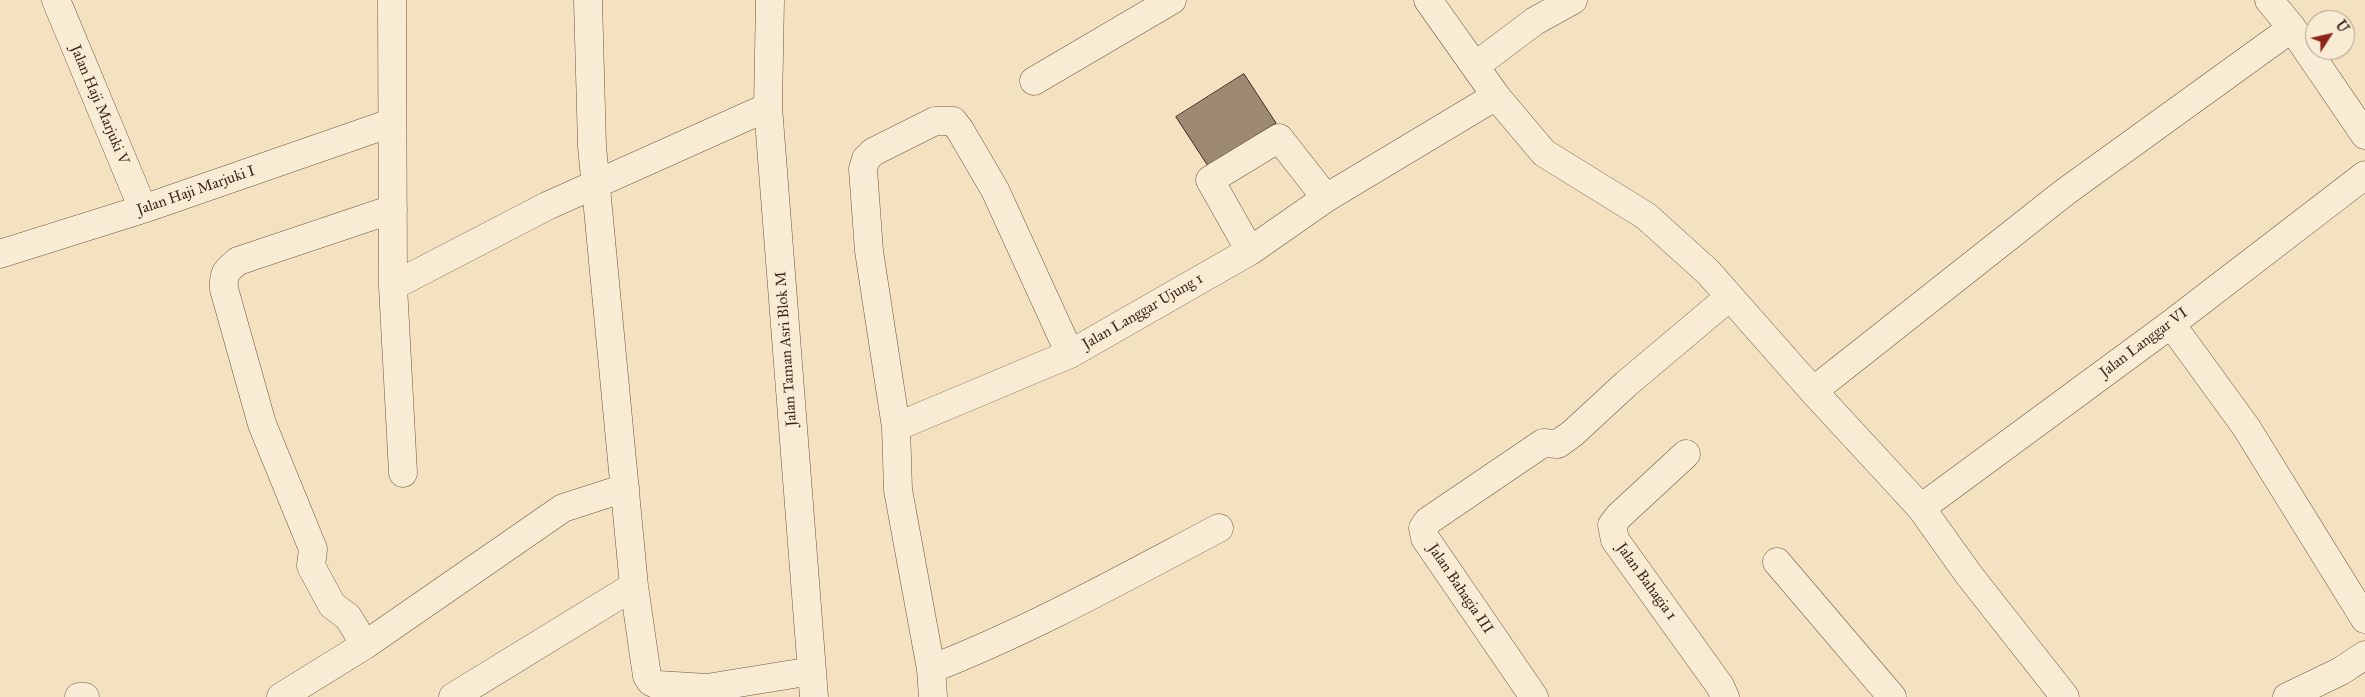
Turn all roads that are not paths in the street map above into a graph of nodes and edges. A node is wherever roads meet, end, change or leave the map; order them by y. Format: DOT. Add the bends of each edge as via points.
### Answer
graph roads {
  1 [pos="56,0"];
  2 [pos="392,0"];
  3 [pos="588,0"];
  4 [pos="770,0"];
  5 [pos="1172,0"];
  6 [pos="1428,0"];
  7 [pos="1573,0"];
  8 [pos="2269,0"];
  9 [pos="2292,28"];
  10 [pos="1475,66"];
  11 [pos="1034,81"];
  12 [pos="1496,96"];
  13 [pos="768,107"];
  14 [pos="391,124"];
  15 [pos="2365,135"];
  16 [pos="2365,174"];
  17 [pos="596,184"];
  18 [pos="1326,198"];
  19 [pos="143,209"];
  20 [pos="394,209"];
  21 [pos="1250,250"];
  22 [pos="0,254"];
  23 [pos="393,286"];
  24 [pos="1730,299"];
  25 [pos="2170,324"];
  26 [pos="1070,354"];
  27 [pos="1813,391"];
  28 [pos="896,427"];
  29 [pos="1686,454"];
  30 [pos="403,472"];
  31 [pos="625,488"];
  32 [pos="1921,508"];
  33 [pos="1219,528"];
  34 [pos="1777,562"];
  35 [pos="634,586"];
  36 [pos="2365,619"];
  37 [pos="365,645"];
  38 [pos="2365,655"];
  39 [pos="930,669"];
  40 [pos="813,684"];
  41 [pos="707,693"];
  42 [pos="79,697"];
  43 [pos="85,697"];
  44 [pos="281,697"];
  45 [pos="453,697"];
  46 [pos="933,697"];
  47 [pos="1534,697"];
  48 [pos="1725,697"];
  49 [pos="1892,697"];
  50 [pos="2065,697"];
  51 [pos="2287,697"];
  1 -- 19 [label="street, Jalan Haji Marjuki V"];
  2 -- 14 [label="street"];
  3 -- 17 [label="street"];
  4 -- 13 [label="street, Jalan Taman Asri Blok M"];
  5 -- 11 [label="street"];
  6 -- 10 [label="street"];
  7 -- 10 [label="street" via="1535,21"];
  8 -- 9 [label="street"];
  9 -- 15 [label="street"];
  9 -- 27 [label="street" via="2065,192"];
  10 -- 12 [label="street"];
  12 -- 18 [label="street, Jalan Langgar Ujung 1"];
  12 -- 24 [label="street" via="1544,153 1646,216 1708,272"];
  13 -- 17 [label="street"];
  13 -- 40 [label="street, Jalan Taman Asri Blok M"];
  14 -- 19 [label="street, Jalan Haji Marjuki I"];
  14 -- 20 [label="street"];
  16 -- 25 [label="street, Jalan Langgar VI"];
  17 -- 23 [label="street"];
  17 -- 31 [label="street"];
  18 -- 21 [label="street, Jalan Langgar Ujung 1"];
  18 -- 21 [label="street" via="1279,138 1210,180"];
  19 -- 22 [label="street, Jalan Haji Marjuki I"];
  20 -- 23 [label="street"];
  20 -- 37 [label="street" via="238,261 223,276 262,424 313,549 311,566 332,605 348,617"];
  21 -- 26 [label="street, Jalan Langgar Ujung 1"];
  23 -- 30 [label="street"];
  24 -- 27 [label="street"];
  24 -- 47 [label="street, Jalan Bahagia III" via="1626,384 1573,433 1558,444 1543,443 1428,521 1423,528 1425,538"];
  25 -- 32 [label="street, Jalan Langgar VI"];
  25 -- 36 [label="street" via="2246,426"];
  26 -- 28 [label="street"];
  26 -- 28 [label="street, Jalan Langgar Ujung 1" via="995,190 960,130 953,122 935,120 873,152 866,158 863,169 869,251"];
  27 -- 32 [label="street"];
  28 -- 39 [label="street" via="898,490"];
  29 -- 48 [label="street, Jalan Bahagia 1" via="1612,526 1615,540"];
  31 -- 35 [label="street"];
  31 -- 37 [label="street" via="563,508"];
  32 -- 50 [label="street"];
  33 -- 39 [label="street" via="1054,616"];
  34 -- 49 [label="street"];
  35 -- 41 [label="street" via="647,676 651,682"];
  35 -- 45 [label="street"];
  37 -- 44 [label="street"];
  38 -- 51 [label="street" via="2341,671"];
  39 -- 46 [label="street"];
  40 -- 41 [label="street"];
  42 -- 43 [label="street"];
}
